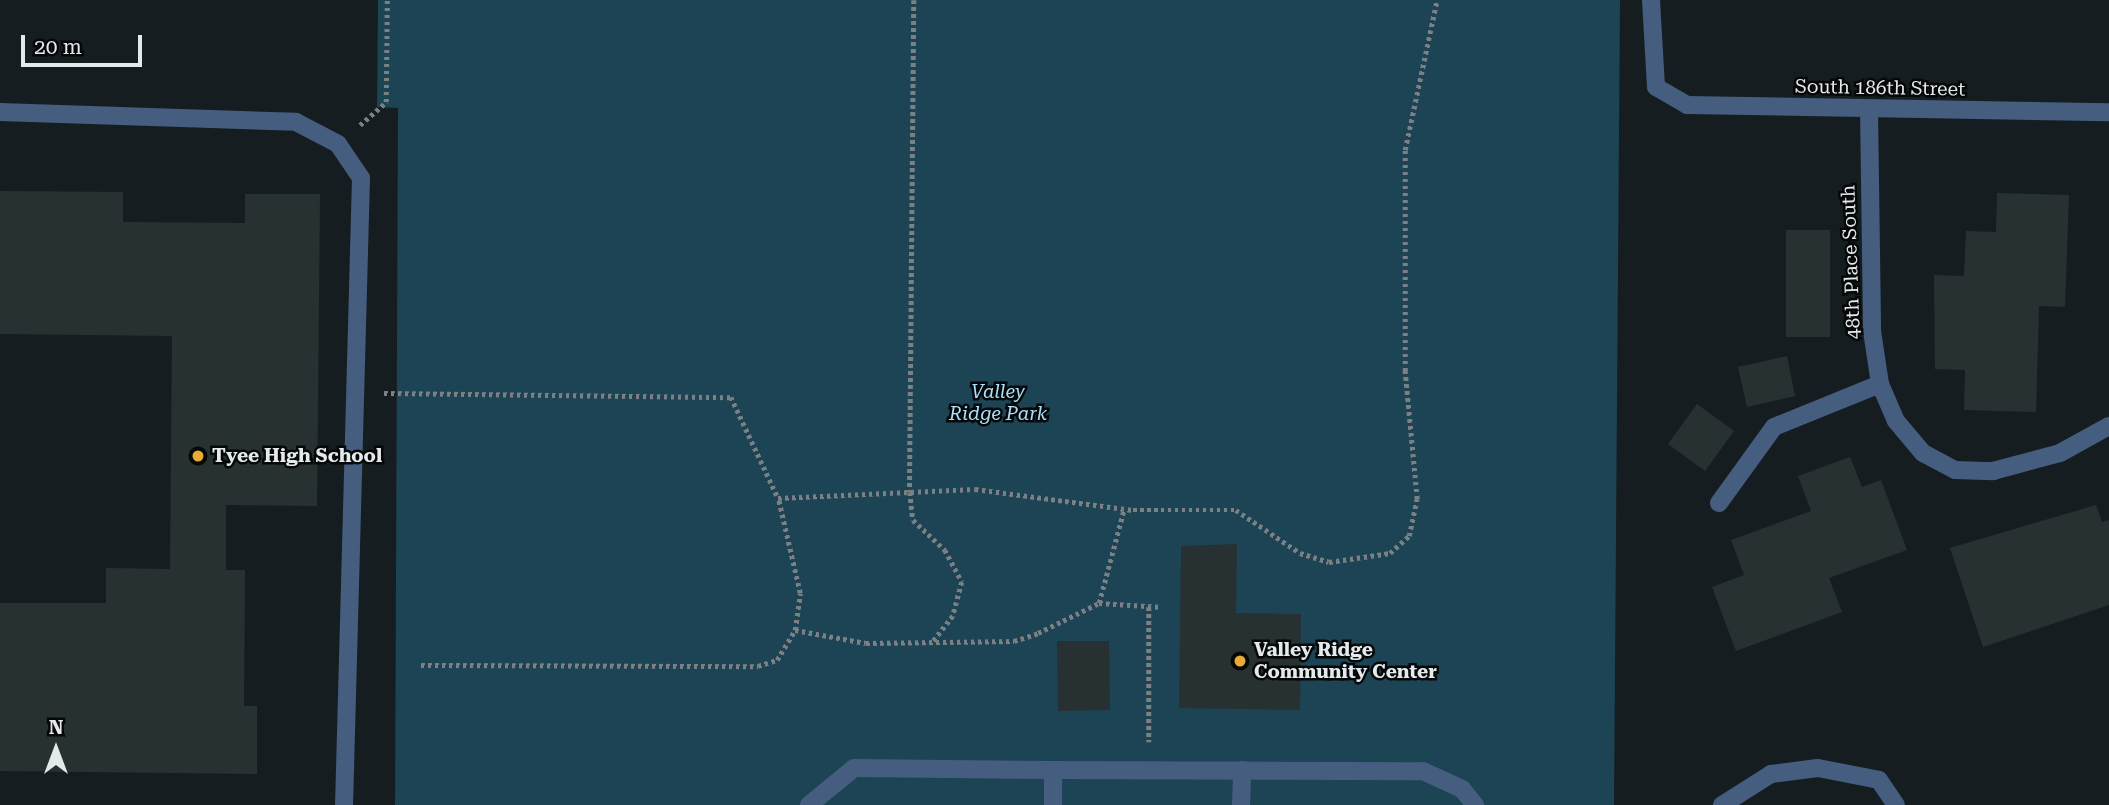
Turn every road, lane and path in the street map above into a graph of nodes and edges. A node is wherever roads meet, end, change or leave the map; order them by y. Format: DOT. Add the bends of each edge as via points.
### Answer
graph roads {
  1 [pos="387,0"];
  2 [pos="914,0"];
  3 [pos="1437,0"];
  4 [pos="1651,0"];
  5 [pos="1869,110"];
  6 [pos="0,112"];
  7 [pos="2109,112"];
  8 [pos="338,144"];
  9 [pos="1880,384"];
  10 [pos="377,393"];
  11 [pos="2109,426"];
  12 [pos="910,492"];
  13 [pos="778,498"];
  14 [pos="1719,503"];
  15 [pos="1124,509"];
  16 [pos="1099,603"];
  17 [pos="1149,607"];
  18 [pos="1162,607"];
  19 [pos="795,630"];
  20 [pos="933,642"];
  21 [pos="421,665"];
  22 [pos="1053,770"];
  23 [pos="1149,770"];
  24 [pos="1242,770"];
  25 [pos="344,805"];
  26 [pos="808,805"];
  27 [pos="1052,805"];
  28 [pos="1241,805"];
  29 [pos="1475,805"];
  30 [pos="1722,805"];
  31 [pos="1896,805"];
  1 -- 8 [label="path" via="386,102"];
  2 -- 12 [label="path"];
  3 -- 15 [label="path" via="1405,150 1405,371 1417,456 1409,536 1390,553 1329,562 1300,553 1236,510"];
  4 -- 5 [label="street, South 186th Street" via="1656,87 1687,105"];
  5 -- 7 [label="street, South 186th Street"];
  5 -- 9 [label="street, 48th Place South" via="1872,331"];
  6 -- 8 [label="street" via="296,122"];
  8 -- 25 [label="street" via="361,178"];
  9 -- 11 [label="street, 48th Place South" via="1896,421 1923,453 1955,470 1993,471 2060,453"];
  9 -- 14 [label="street" via="1774,427"];
  10 -- 13 [label="path" via="731,397"];
  12 -- 13 [label="path"];
  12 -- 15 [label="path" via="975,489"];
  12 -- 20 [label="path" via="913,520 945,550 961,582 953,616"];
  13 -- 19 [label="path" via="800,572"];
  15 -- 16 [label="path"];
  16 -- 17 [label="path"];
  16 -- 20 [label="path" via="1014,641"];
  17 -- 18 [label="path"];
  17 -- 23 [label="path"];
  19 -- 20 [label="path" via="866,643"];
  19 -- 21 [label="path" via="777,660 758,666"];
  22 -- 23 [label="street"];
  22 -- 26 [label="street" via="854,768"];
  22 -- 27 [label="street"];
  23 -- 24 [label="street"];
  24 -- 28 [label="street"];
  24 -- 29 [label="street" via="1423,771 1462,789"];
  30 -- 31 [label="street" via="1771,774 1818,768 1879,780"];
}
